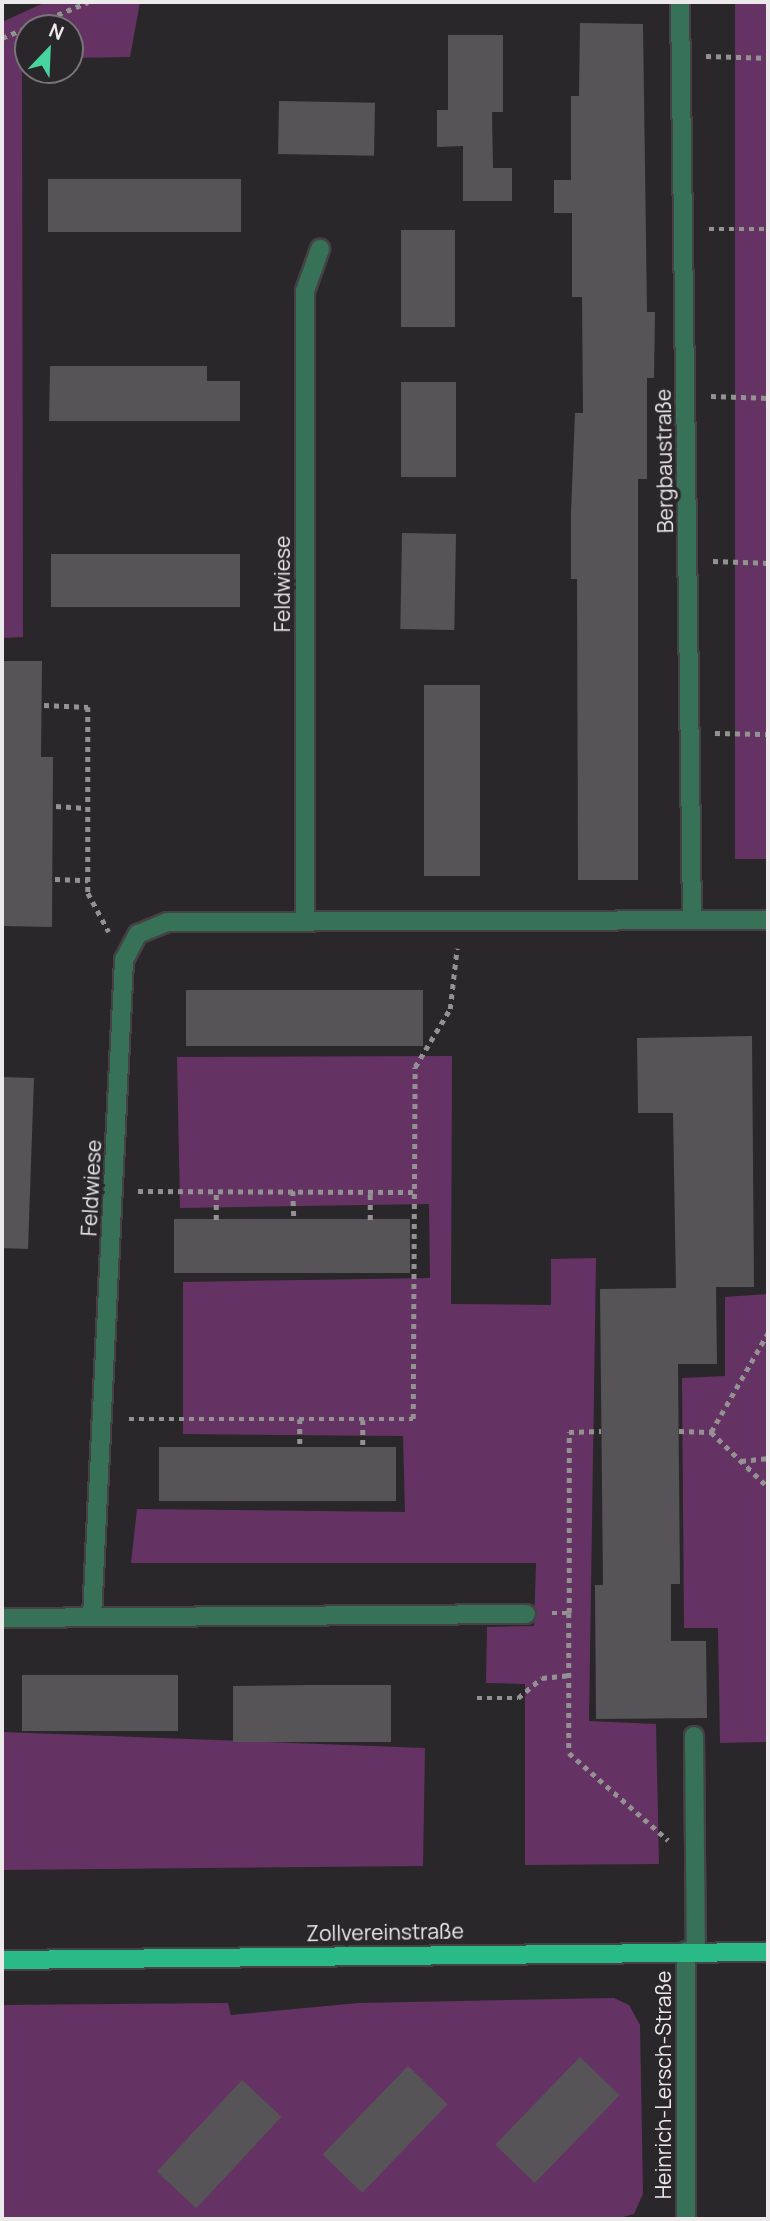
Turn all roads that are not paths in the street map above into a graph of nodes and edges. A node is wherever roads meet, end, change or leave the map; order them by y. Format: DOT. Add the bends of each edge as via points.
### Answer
graph roads {
  1 [pos="680,2"];
  2 [pos="320,249"];
  3 [pos="305,920"];
  4 [pos="692,920"];
  5 [pos="768,920"];
  6 [pos="526,1614"];
  7 [pos="92,1617"];
  8 [pos="2,1618"];
  9 [pos="694,1736"];
  10 [pos="691,1951"];
  11 [pos="768,1952"];
  12 [pos="2,1960"];
  13 [pos="686,2219"];
  1 -- 4 [label="street, Bergbaustraße"];
  2 -- 3 [label="street, Feldwiese" via="305,291"];
  3 -- 4 [label="street"];
  3 -- 7 [label="street, Feldwiese" via="167,922 138,934 124,960"];
  4 -- 5 [label="street"];
  6 -- 7 [label="street"];
  7 -- 8 [label="street"];
  9 -- 10 [label="street, Heinrich-Lersch-Straße"];
  10 -- 11 [label="main road, Zollvereinstraße"];
  10 -- 12 [label="main road, Zollvereinstraße"];
  10 -- 13 [label="street, Heinrich-Lersch-Straße"];
}
